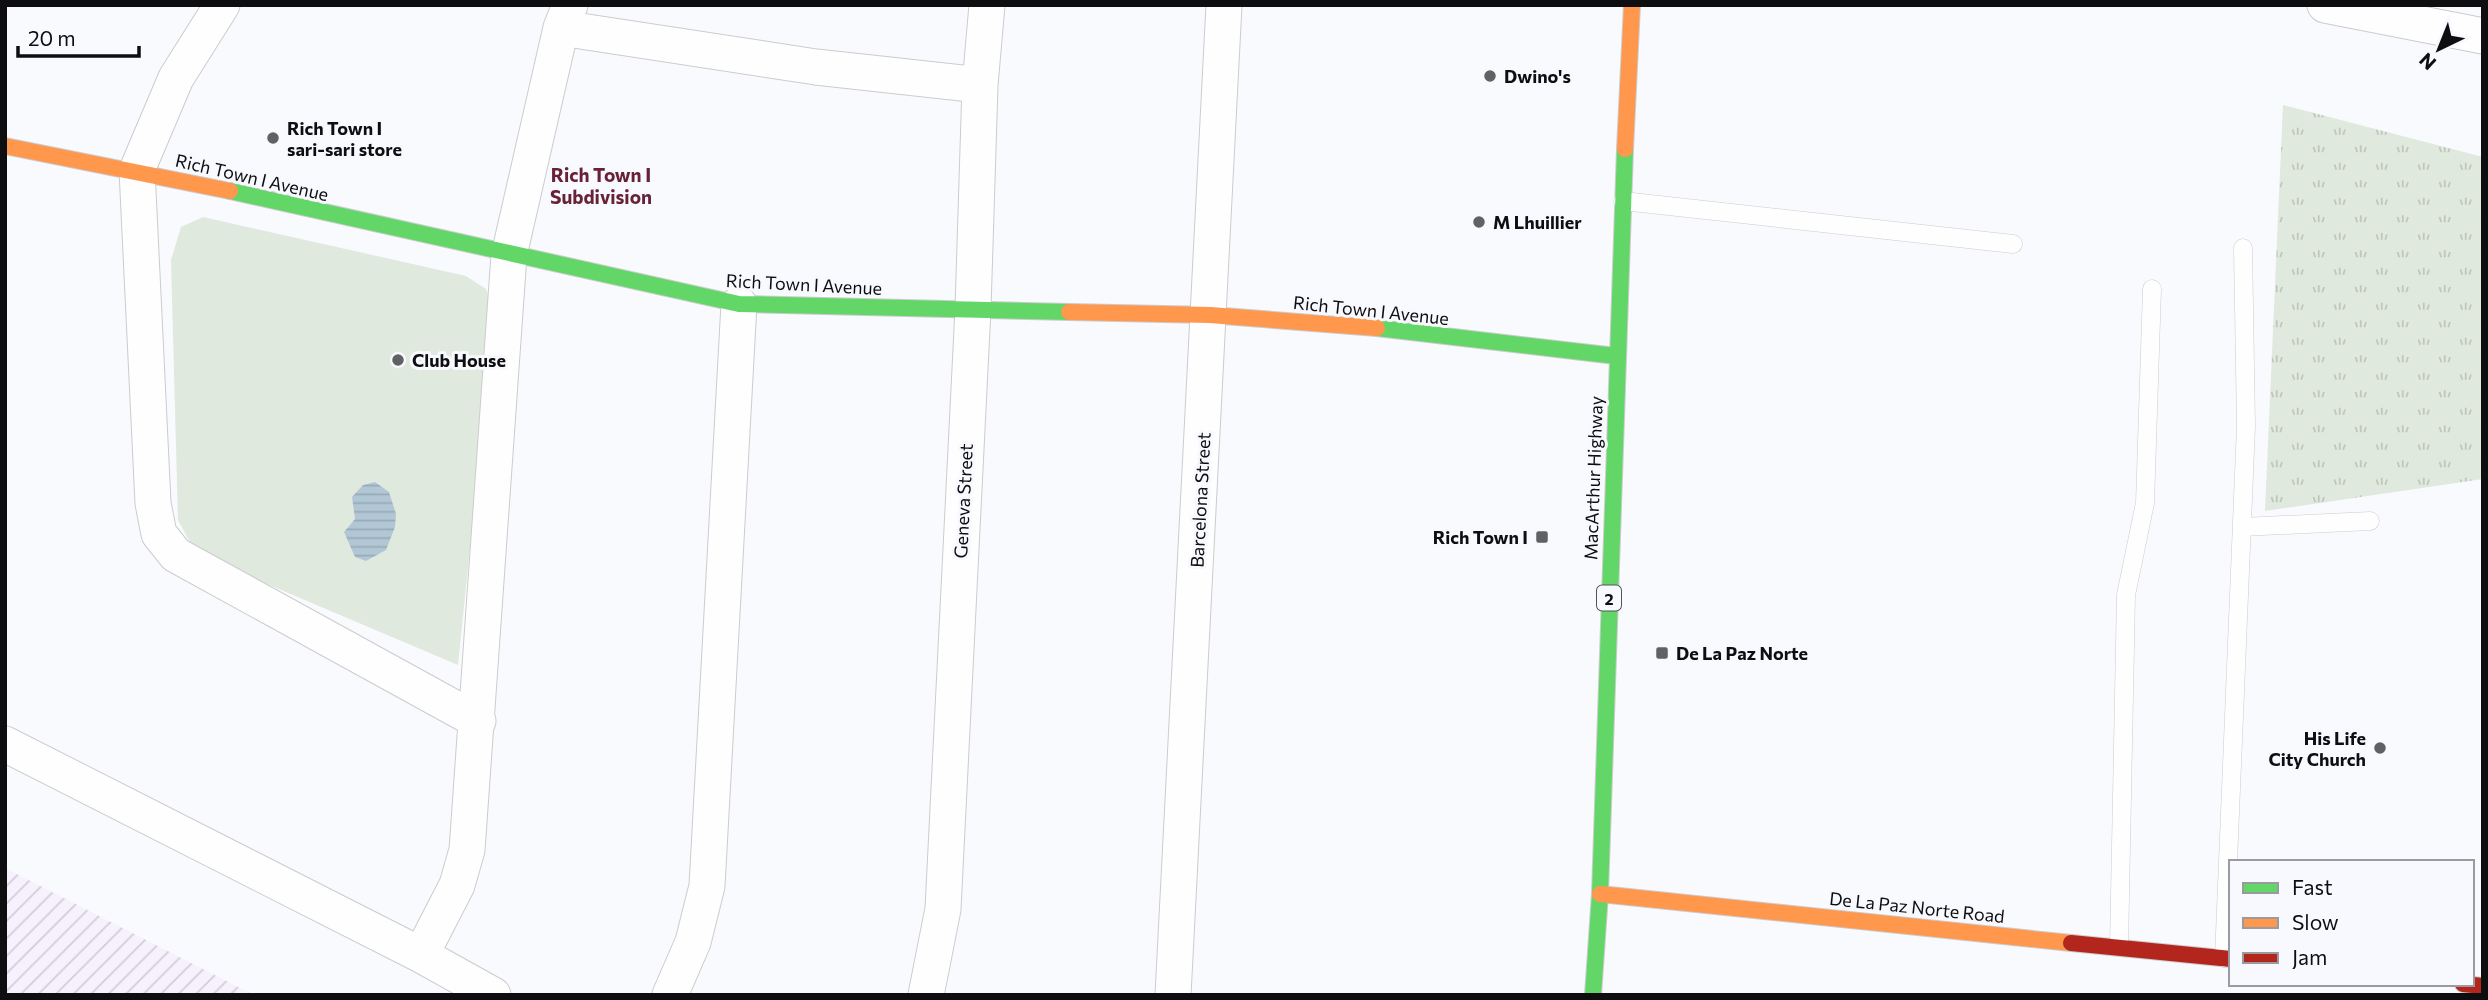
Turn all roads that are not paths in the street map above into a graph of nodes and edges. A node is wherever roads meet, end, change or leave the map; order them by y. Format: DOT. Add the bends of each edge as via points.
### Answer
graph roads {
  1 [pos="222,5"];
  2 [pos="987,5"];
  3 [pos="1224,5"];
  4 [pos="1632,5"];
  5 [pos="2325,5"];
  6 [pos="565,17"];
  7 [pos="2483,36"];
  8 [pos="980,85"];
  9 [pos="5,146"];
  10 [pos="137,170"];
  11 [pos="1623,201"];
  12 [pos="2013,244"];
  13 [pos="2243,248"];
  14 [pos="509,255"];
  15 [pos="2152,289"];
  16 [pos="739,304"];
  17 [pos="973,309"];
  18 [pos="1210,315"];
  19 [pos="1616,356"];
  20 [pos="2370,521"];
  21 [pos="2242,527"];
  22 [pos="478,721"];
  23 [pos="5,744"];
  24 [pos="2230,860"];
  25 [pos="1600,894"];
  26 [pos="2229,901"];
  27 [pos="2119,946"];
  28 [pos="421,955"];
  29 [pos="2227,958"];
  30 [pos="493,995"];
  31 [pos="670,995"];
  32 [pos="926,995"];
  33 [pos="1173,995"];
  34 [pos="1593,995"];
  1 -- 10 [label="street" via="176,78"];
  2 -- 8 [label="street, Geneva Street"];
  3 -- 18 [label="street, Barcelona Street"];
  4 -- 11 [label="main road, MacArthur Highway / 2"];
  5 -- 7 [label="street"];
  6 -- 8 [label="street" via="817,66"];
  6 -- 14 [label="street"];
  8 -- 17 [label="street, Geneva Street"];
  9 -- 10 [label="main road, Rich Town I Avenue"];
  10 -- 14 [label="main road, Rich Town I Avenue"];
  10 -- 22 [label="street" via="153,503 159,534 176,555"];
  11 -- 12 [label="lane"];
  11 -- 19 [label="main road, MacArthur Highway / 2"];
  13 -- 21 [label="lane" via="2246,426"];
  14 -- 16 [label="main road, Rich Town I Avenue"];
  14 -- 22 [label="street"];
  15 -- 27 [label="lane" via="2145,503 2126,596"];
  16 -- 17 [label="main road, Rich Town I Avenue"];
  16 -- 31 [label="street" via="708,886 693,942"];
  17 -- 18 [label="main road, Rich Town I Avenue"];
  17 -- 32 [label="street, Geneva Street" via="943,909"];
  18 -- 19 [label="main road, Rich Town I Avenue" via="1347,324"];
  18 -- 33 [label="street, Barcelona Street"];
  19 -- 25 [label="main road, MacArthur Highway / 2"];
  20 -- 21 [label="lane"];
  21 -- 24 [label="lane"];
  22 -- 28 [label="street" via="467,850 457,885"];
  23 -- 28 [label="street"];
  25 -- 27 [label="main road, De La Paz Norte Road"];
  25 -- 34 [label="main road, MacArthur Highway / 2"];
  26 -- 29 [label="lane"];
  27 -- 29 [label="main road, De La Paz Norte Road"];
  28 -- 30 [label="street"];
}
